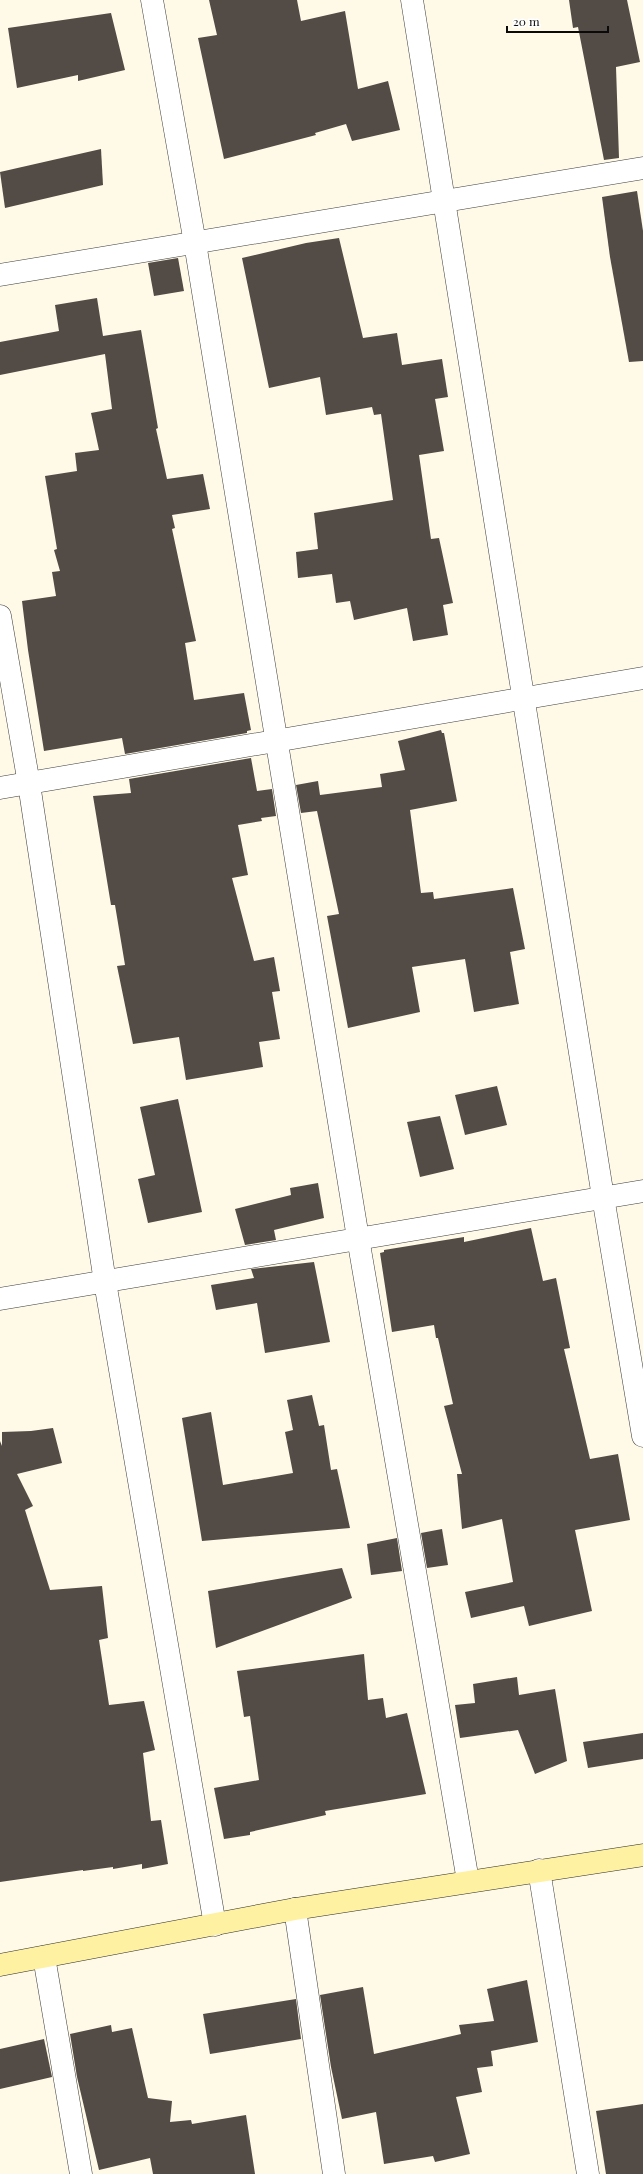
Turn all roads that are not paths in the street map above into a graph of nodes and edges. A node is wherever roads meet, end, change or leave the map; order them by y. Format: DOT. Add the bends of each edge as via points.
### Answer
graph roads {
  1 [pos="152,0"];
  2 [pos="412,0"];
  3 [pos="643,168"];
  4 [pos="444,200"];
  5 [pos="195,243"];
  6 [pos="0,275"];
  7 [pos="0,616"];
  8 [pos="643,678"];
  9 [pos="524,698"];
  10 [pos="278,740"];
  11 [pos="29,784"];
  12 [pos="0,788"];
  13 [pos="643,1191"];
  14 [pos="603,1197"];
  15 [pos="358,1238"];
  16 [pos="105,1282"];
  17 [pos="0,1299"];
  18 [pos="643,1436"];
  19 [pos="643,1855"];
  20 [pos="539,1870"];
  21 [pos="468,1881"];
  22 [pos="295,1909"];
  23 [pos="215,1926"];
  24 [pos="44,1956"];
  25 [pos="0,1965"];
  26 [pos="81,2174"];
  27 [pos="334,2174"];
  28 [pos="588,2174"];
  1 -- 5 [label="street"];
  2 -- 4 [label="street"];
  3 -- 4 [label="street"];
  4 -- 5 [label="street"];
  4 -- 9 [label="street"];
  5 -- 6 [label="street"];
  5 -- 10 [label="street"];
  7 -- 11 [label="street"];
  8 -- 9 [label="street"];
  9 -- 10 [label="street"];
  9 -- 14 [label="street"];
  10 -- 11 [label="street"];
  10 -- 15 [label="street"];
  11 -- 12 [label="street"];
  11 -- 16 [label="street"];
  13 -- 14 [label="street"];
  14 -- 15 [label="street"];
  14 -- 18 [label="street"];
  15 -- 16 [label="street"];
  15 -- 21 [label="street"];
  16 -- 17 [label="street"];
  16 -- 23 [label="street"];
  19 -- 20 [label="street"];
  20 -- 21 [label="street"];
  20 -- 28 [label="street"];
  21 -- 22 [label="street"];
  22 -- 23 [label="street"];
  22 -- 27 [label="street"];
  23 -- 24 [label="street"];
  24 -- 25 [label="street"];
  24 -- 26 [label="street"];
}
